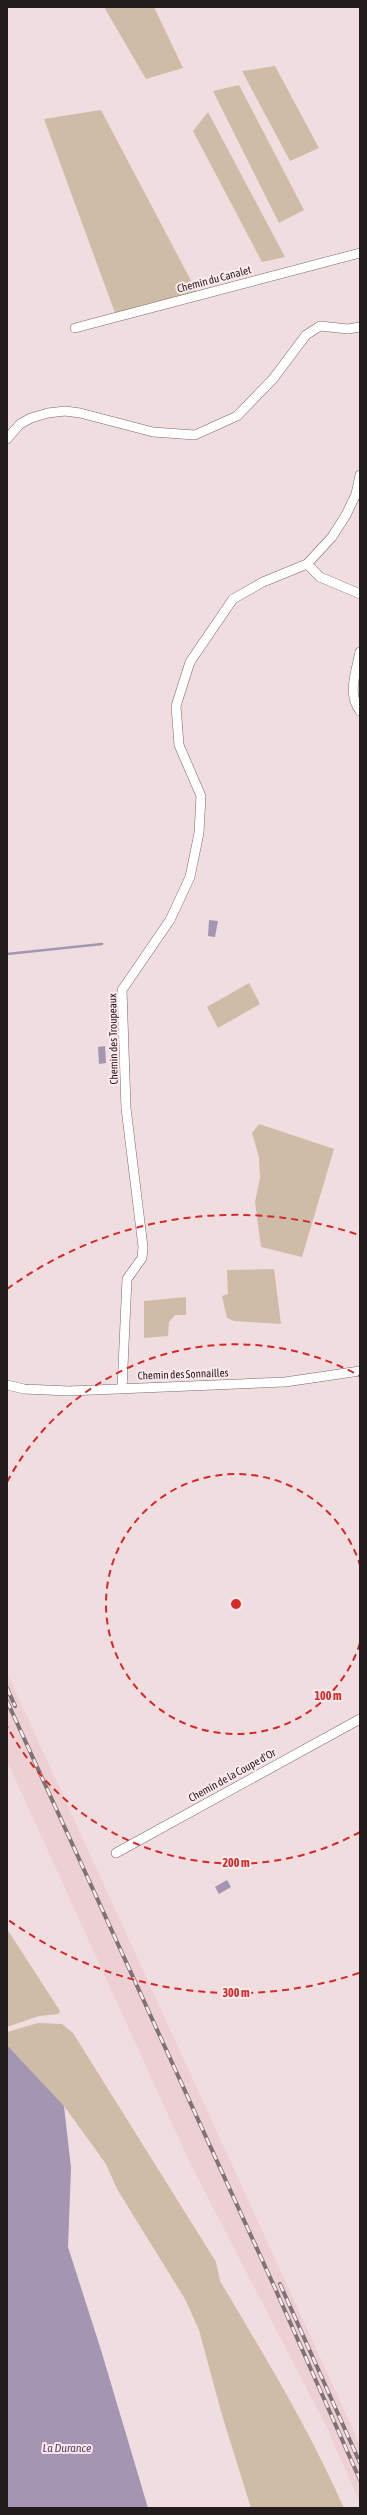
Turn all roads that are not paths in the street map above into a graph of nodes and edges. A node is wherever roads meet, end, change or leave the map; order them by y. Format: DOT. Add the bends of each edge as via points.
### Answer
graph roads {
  1 [pos="360,253"];
  2 [pos="360,327"];
  3 [pos="75,328"];
  4 [pos="7,439"];
  5 [pos="360,475"];
  6 [pos="307,564"];
  7 [pos="360,594"];
  8 [pos="360,652"];
  9 [pos="360,711"];
  10 [pos="360,1371"];
  11 [pos="7,1385"];
  12 [pos="122,1388"];
  13 [pos="360,1720"];
  14 [pos="116,1853"];
  1 -- 3 [label="street, Chemin du Canalet"];
  2 -- 4 [label="street" via="348,329 320,326 306,335 273,379 237,416 195,434 153,432 65,411 31,418 20,424"];
  5 -- 6 [label="street, Chemin des Troupeaux" via="356,494 346,516 332,537"];
  6 -- 7 [label="street" via="320,577"];
  6 -- 12 [label="street, Chemin des Troupeaux" via="263,582 233,600 190,662 176,706 179,745 201,796 200,825 190,877 170,920 122,990 126,1108 143,1247 142,1258 127,1278"];
  8 -- 9 [label="street" via="352,688 353,702"];
  10 -- 12 [label="street, Chemin des Sonnailles" via="285,1382"];
  11 -- 12 [label="street, Chemin des Sonnailles" via="24,1389 69,1391"];
  13 -- 14 [label="street, Chemin de la Coupe d'Or"];
}
